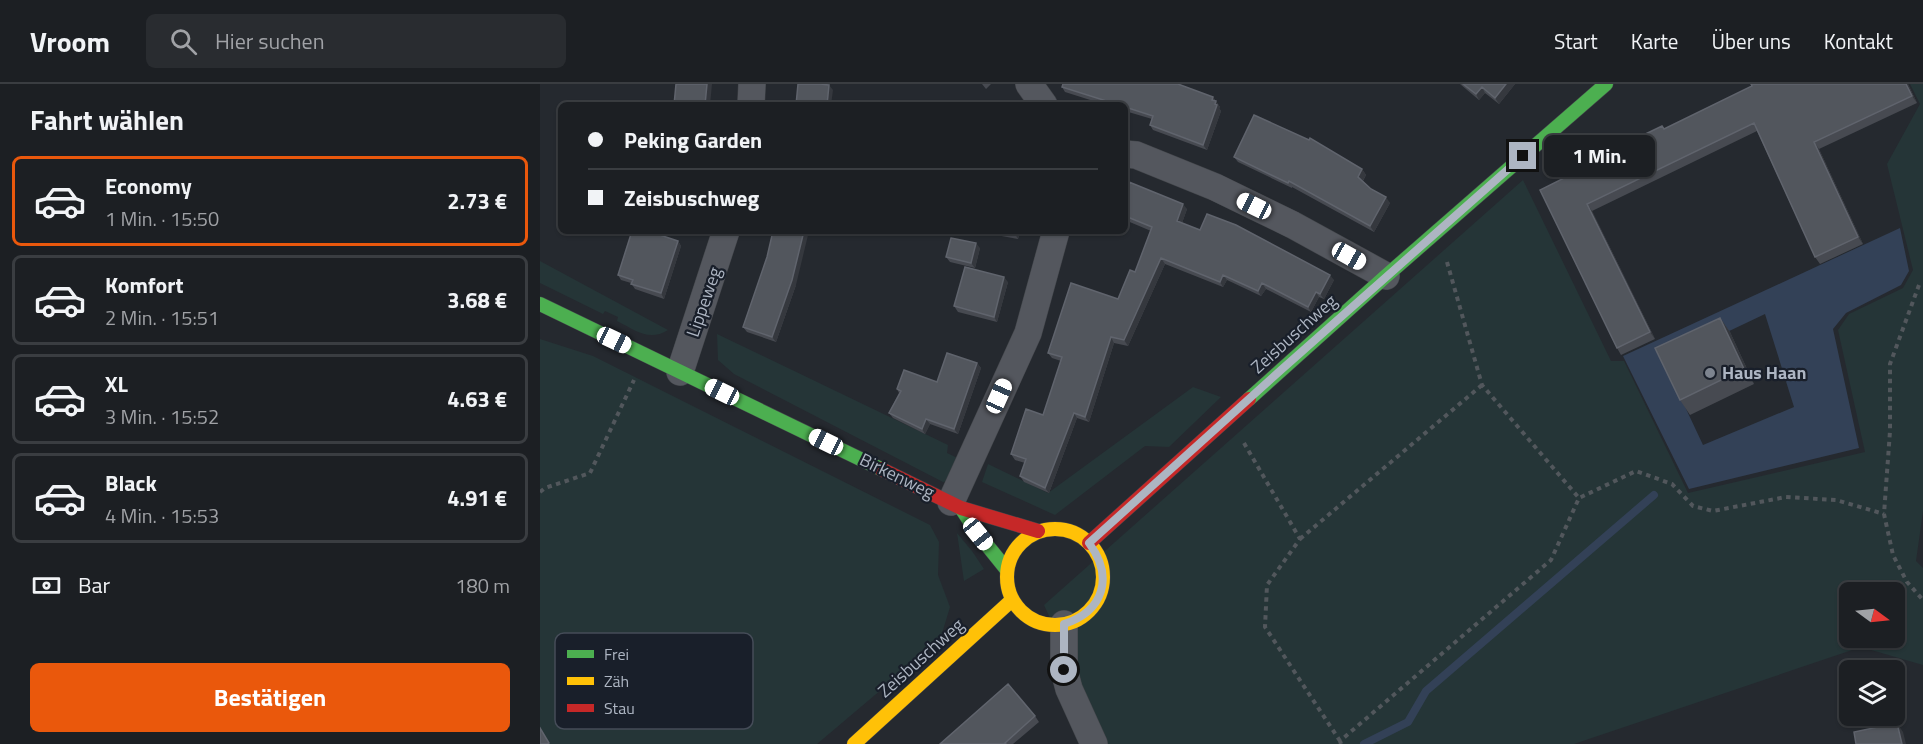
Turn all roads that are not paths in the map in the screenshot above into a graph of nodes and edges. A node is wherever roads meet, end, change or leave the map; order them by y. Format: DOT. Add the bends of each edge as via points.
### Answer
graph roads {
  1 [pos="752,84"];
  2 [pos="1029,84"];
  3 [pos="1591,88"];
  4 [pos="751,102"];
  5 [pos="1042,102"];
  6 [pos="1128,154"];
  7 [pos="725,234"];
  8 [pos="1055,234"];
  9 [pos="1386,276"];
  10 [pos="540,304"];
  11 [pos="680,372"];
  12 [pos="956,505"];
  13 [pos="1038,531"];
  14 [pos="1089,543"];
  15 [pos="1007,570"];
  16 [pos="1012,600"];
  17 [pos="1064,624"];
  18 [pos="854,744"];
  19 [pos="1094,744"];
  1 -- 4 [label="street"];
  2 -- 5 [label="street"];
  3 -- 9 [label="street, Zeisbuschweg"];
  6 -- 9 [label="street" via="1215,187"];
  7 -- 11 [label="street, Lippeweg"];
  8 -- 12 [label="street" via="1028,333"];
  9 -- 14 [label="street, Zeisbuschweg"];
  10 -- 11 [label="street, Birkenweg"];
  11 -- 12 [label="street, Birkenweg"];
  12 -- 13 [label="street, Birkenweg"];
  12 -- 15 [label="street"];
  13 -- 14 [label="street" via="1066,530"];
  13 -- 15 [label="street" via="1018,546"];
  14 -- 17 [label="street" via="1102,566 1101,591 1087,613"];
  15 -- 16 [label="street"];
  16 -- 17 [label="street" via="1034,620"];
  16 -- 18 [label="street, Zeisbuschweg"];
  17 -- 19 [label="street" via="1064,670"];
}
